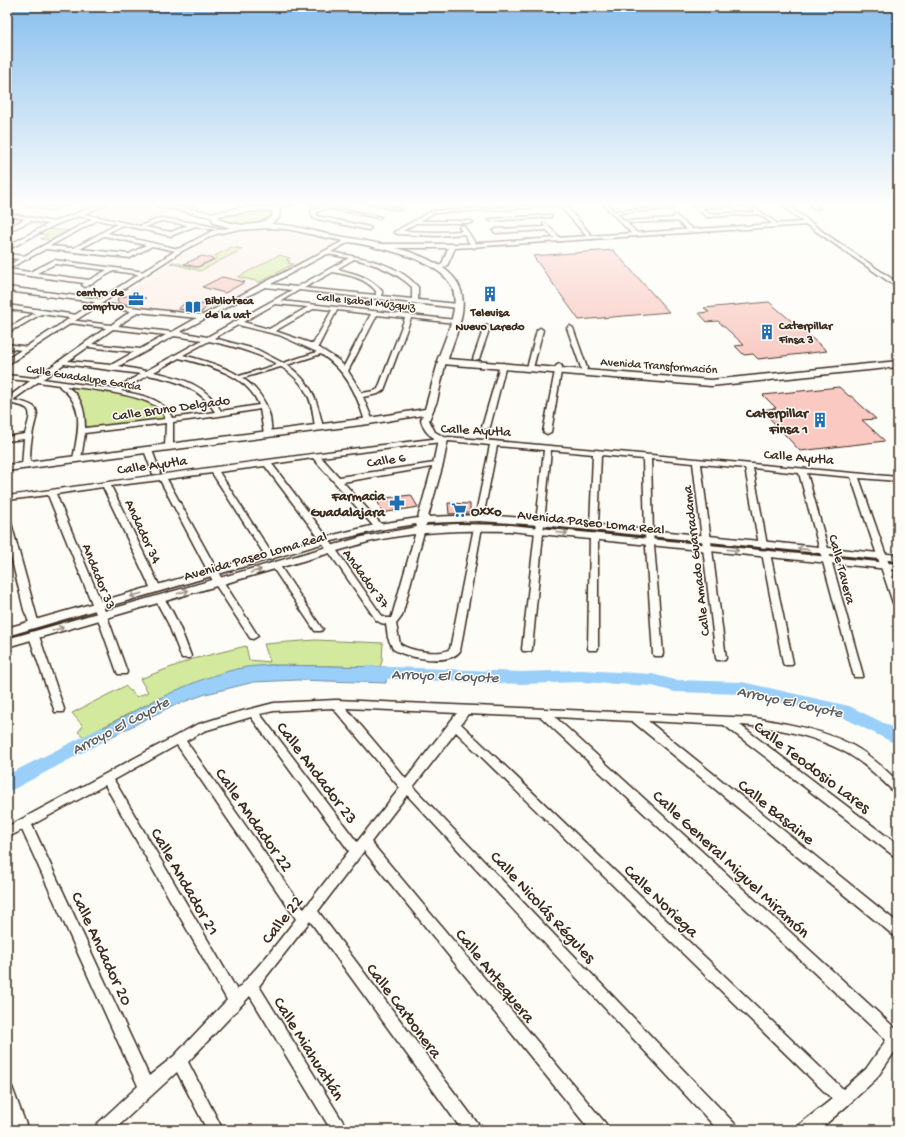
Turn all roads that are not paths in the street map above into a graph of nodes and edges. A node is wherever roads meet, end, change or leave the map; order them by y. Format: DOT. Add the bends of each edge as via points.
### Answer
graph roads {
  1 [pos="16,257"];
  2 [pos="169,257"];
  3 [pos="316,257"];
  4 [pos="349,257"];
  5 [pos="415,257"];
  6 [pos="448,257"];
  7 [pos="857,257"];
  8 [pos="24,258"];
  9 [pos="353,258"];
  10 [pos="439,268"];
  11 [pos="7,269"];
  12 [pos="112,270"];
  13 [pos="333,270"];
  14 [pos="144,273"];
  15 [pos="31,274"];
  16 [pos="90,282"];
  17 [pos="265,284"];
  18 [pos="898,286"];
  19 [pos="82,287"];
  20 [pos="299,288"];
  21 [pos="7,289"];
  22 [pos="379,297"];
  23 [pos="415,301"];
  24 [pos="275,302"];
  25 [pos="98,303"];
  26 [pos="314,306"];
  27 [pos="458,306"];
  28 [pos="7,307"];
  29 [pos="335,309"];
  30 [pos="136,310"];
  31 [pos="40,312"];
  32 [pos="374,314"];
  33 [pos="202,317"];
  34 [pos="408,317"];
  35 [pos="74,319"];
  36 [pos="454,321"];
  37 [pos="238,323"];
  38 [pos="7,326"];
  39 [pos="112,327"];
  40 [pos="487,327"];
  41 [pos="15,328"];
  42 [pos="570,328"];
  43 [pos="270,330"];
  44 [pos="540,330"];
  45 [pos="7,333"];
  46 [pos="172,334"];
  47 [pos="208,339"];
  48 [pos="87,345"];
  49 [pos="7,346"];
  50 [pos="314,348"];
  51 [pos="28,349"];
  52 [pos="140,351"];
  53 [pos="322,352"];
  54 [pos="178,356"];
  55 [pos="443,358"];
  56 [pos="476,359"];
  57 [pos="898,359"];
  58 [pos="62,362"];
  59 [pos="7,363"];
  60 [pos="898,364"];
  61 [pos="282,365"];
  62 [pos="503,365"];
  63 [pos="530,366"];
  64 [pos="111,368"];
  65 [pos="558,368"];
  66 [pos="832,368"];
  67 [pos="584,370"];
  68 [pos="345,371"];
  69 [pos="148,373"];
  70 [pos="7,377"];
  71 [pos="239,378"];
  72 [pos="36,381"];
  73 [pos="57,383"];
  74 [pos="115,391"];
  75 [pos="360,395"];
  76 [pos="7,401"];
  77 [pos="263,406"];
  78 [pos="429,411"];
  79 [pos="219,414"];
  80 [pos="169,420"];
  81 [pos="369,421"];
  82 [pos="319,427"];
  83 [pos="486,427"];
  84 [pos="82,431"];
  85 [pos="547,432"];
  86 [pos="268,434"];
  87 [pos="28,436"];
  88 [pos="7,439"];
  89 [pos="443,439"];
  90 [pos="494,442"];
  91 [pos="169,447"];
  92 [pos="548,447"];
  93 [pos="148,450"];
  94 [pos="598,452"];
  95 [pos="315,455"];
  96 [pos="647,456"];
  97 [pos="77,459"];
  98 [pos="697,461"];
  99 [pos="267,463"];
  100 [pos="438,464"];
  101 [pos="26,466"];
  102 [pos="749,466"];
  103 [pos="7,468"];
  104 [pos="214,470"];
  105 [pos="802,470"];
  106 [pos="159,474"];
  107 [pos="854,475"];
  108 [pos="898,479"];
  109 [pos="338,480"];
  110 [pos="106,485"];
  111 [pos="51,492"];
  112 [pos="7,498"];
  113 [pos="478,522"];
  114 [pos="7,523"];
  115 [pos="422,524"];
  116 [pos="539,526"];
  117 [pos="379,527"];
  118 [pos="594,532"];
  119 [pos="649,537"];
  120 [pos="707,543"];
  121 [pos="328,545"];
  122 [pos="765,549"];
  123 [pos="824,555"];
  124 [pos="898,558"];
  125 [pos="273,561"];
  126 [pos="884,561"];
  127 [pos="898,567"];
  128 [pos="216,577"];
  129 [pos="158,594"];
  130 [pos="898,603"];
  131 [pos="100,611"];
  132 [pos="392,621"];
  133 [pos="318,629"];
  134 [pos="34,630"];
  135 [pos="7,632"];
  136 [pos="253,636"];
  137 [pos="7,643"];
  138 [pos="593,648"];
  139 [pos="527,649"];
  140 [pos="658,654"];
  141 [pos="186,656"];
  142 [pos="721,658"];
  143 [pos="788,663"];
  144 [pos="122,672"];
  145 [pos="858,675"];
  146 [pos="336,704"];
  147 [pos="59,709"];
  148 [pos="466,709"];
  149 [pos="253,712"];
  150 [pos="544,713"];
  151 [pos="635,717"];
  152 [pos="727,721"];
  153 [pos="455,725"];
  154 [pos="179,739"];
  155 [pos="107,778"];
  156 [pos="406,787"];
  157 [pos="898,789"];
  158 [pos="25,823"];
  159 [pos="7,833"];
  160 [pos="360,847"];
  161 [pos="898,852"];
  162 [pos="306,915"];
  163 [pos="898,931"];
  164 [pos="251,985"];
  165 [pos="235,1000"];
  166 [pos="897,1037"];
  167 [pos="179,1061"];
  168 [pos="147,1088"];
  169 [pos="7,1092"];
  170 [pos="843,1100"];
  171 [pos="20,1130"];
  172 [pos="103,1130"];
  173 [pos="215,1130"];
  174 [pos="340,1130"];
  175 [pos="472,1130"];
  176 [pos="600,1130"];
  177 [pos="729,1130"];
  178 [pos="806,1130"];
  1 -- 8 [label="street"];
  2 -- 14 [label="street"];
  3 -- 17 [label="street"];
  4 -- 9 [label="street"];
  5 -- 10 [label="main road"];
  6 -- 10 [label="street" via="445,265"];
  7 -- 18 [label="street"];
  8 -- 11 [label="street"];
  9 -- 13 [label="street"];
  9 -- 23 [label="street" via="385,266 402,275 415,287"];
  10 -- 27 [label="main road" via="456,286"];
  11 -- 15 [label="street"];
  12 -- 14 [label="street"];
  12 -- 15 [label="street" via="54,262"];
  12 -- 16 [label="street"];
  13 -- 20 [label="street"];
  13 -- 22 [label="street" via="369,281 379,291"];
  14 -- 25 [label="street"];
  15 -- 16 [label="street"];
  16 -- 19 [label="street"];
  17 -- 20 [label="street"];
  17 -- 33 [label="street"];
  20 -- 22 [label="street"];
  20 -- 24 [label="street"];
  21 -- 25 [label="street"];
  22 -- 23 [label="street"];
  23 -- 27 [label="street"];
  24 -- 26 [label="street, Calle Isabel Múzquiz"];
  24 -- 37 [label="street"];
  25 -- 30 [label="street"];
  25 -- 35 [label="street"];
  26 -- 29 [label="street, Calle Isabel Múzquiz"];
  26 -- 43 [label="street"];
  27 -- 36 [label="main road"];
  28 -- 31 [label="street"];
  29 -- 32 [label="street, Calle Isabel Múzquiz"];
  29 -- 50 [label="street"];
  30 -- 33 [label="street"];
  30 -- 39 [label="street"];
  31 -- 35 [label="street"];
  31 -- 41 [label="street"];
  32 -- 34 [label="street, Calle Isabel Múzquiz"];
  32 -- 68 [label="street"];
  33 -- 46 [label="street"];
  34 -- 36 [label="street, Calle Isabel Múzquiz"];
  34 -- 75 [label="street" via="381,390"];
  35 -- 39 [label="street"];
  35 -- 51 [label="street"];
  36 -- 55 [label="main road"];
  37 -- 43 [label="street"];
  37 -- 47 [label="street"];
  38 -- 41 [label="street"];
  39 -- 46 [label="street"];
  39 -- 48 [label="street"];
  40 -- 56 [label="street"];
  41 -- 45 [label="street"];
  42 -- 67 [label="street"];
  43 -- 50 [label="street"];
  44 -- 63 [label="street"];
  46 -- 47 [label="street"];
  46 -- 52 [label="street"];
  47 -- 54 [label="street"];
  47 -- 61 [label="street" via="245,348"];
  48 -- 52 [label="street"];
  48 -- 58 [label="street"];
  49 -- 51 [label="street"];
  50 -- 53 [label="street"];
  51 -- 59 [label="street"];
  52 -- 64 [label="street"];
  53 -- 61 [label="street"];
  53 -- 68 [label="street"];
  54 -- 69 [label="street"];
  54 -- 71 [label="street" via="212,365"];
  55 -- 56 [label="main road, Avenida Transformación"];
  55 -- 62 [label="main road, Avenida Transformación"];
  55 -- 78 [label="street"];
  56 -- 63 [label="main road, Avenida Transformación"];
  57 -- 66 [label="main road, Avenida Transformación"];
  58 -- 64 [label="street"];
  58 -- 72 [label="street"];
  60 -- 66 [label="main road, Avenida Transformación"];
  61 -- 71 [label="street"];
  61 -- 82 [label="street" via="308,388 313,397"];
  62 -- 63 [label="main road, Avenida Transformación"];
  62 -- 83 [label="street"];
  63 -- 65 [label="main road, Avenida Transformación"];
  64 -- 69 [label="street"];
  65 -- 67 [label="main road, Avenida Transformación"];
  65 -- 85 [label="street"];
  66 -- 67 [label="main road, Avenida Transformación" via="711,383"];
  68 -- 75 [label="street"];
  69 -- 74 [label="street"];
  69 -- 79 [label="street" via="176,380 202,392"];
  70 -- 72 [label="street, Calle Guadalupe García"];
  71 -- 77 [label="street" via="252,388"];
  72 -- 73 [label="street, Calle Guadalupe García"];
  72 -- 76 [label="street"];
  73 -- 74 [label="street, Calle Guadalupe García"];
  73 -- 84 [label="street" via="69,389 79,402"];
  74 -- 80 [label="street, Calle Guadalupe García" via="159,404"];
  75 -- 81 [label="street"];
  76 -- 87 [label="street" via="32,408 34,416"];
  77 -- 79 [label="street, Calle Bruno Delgado"];
  77 -- 86 [label="street"];
  78 -- 81 [label="street, Calle Ayutla"];
  78 -- 89 [label="street" via="426,420 428,429"];
  79 -- 80 [label="street, Calle Bruno Delgado"];
  80 -- 84 [label="street, Calle Bruno Delgado"];
  80 -- 91 [label="street"];
  81 -- 82 [label="street, Calle Ayutla"];
  82 -- 86 [label="street, Calle Ayutla"];
  84 -- 97 [label="street"];
  86 -- 91 [label="street, Calle Ayutla"];
  87 -- 88 [label="street"];
  87 -- 101 [label="street"];
  89 -- 90 [label="street, Calle Ayutla"];
  89 -- 95 [label="street, Calle Ayutla"];
  89 -- 100 [label="street"];
  90 -- 92 [label="street, Calle Ayutla"];
  90 -- 113 [label="street"];
  91 -- 93 [label="street, Calle Ayutla"];
  92 -- 94 [label="street, Calle Ayutla"];
  92 -- 116 [label="street"];
  93 -- 97 [label="street, Calle Ayutla"];
  93 -- 106 [label="street"];
  94 -- 96 [label="street, Calle Ayutla"];
  94 -- 118 [label="street"];
  95 -- 99 [label="street, Calle Ayutla"];
  95 -- 109 [label="street"];
  96 -- 98 [label="street, Calle Ayutla"];
  96 -- 119 [label="street"];
  97 -- 101 [label="street, Calle Ayutla"];
  98 -- 102 [label="street, Calle Ayutla"];
  98 -- 120 [label="street, Calle Amado Guarradama"];
  99 -- 104 [label="street, Calle Ayutla"];
  99 -- 121 [label="street, Andador 37"];
  100 -- 109 [label="street, Calle 6"];
  100 -- 115 [label="street"];
  101 -- 103 [label="street, Calle Ayutla"];
  102 -- 105 [label="street, Calle Ayutla"];
  102 -- 122 [label="street"];
  104 -- 106 [label="street, Calle Ayutla"];
  104 -- 125 [label="street"];
  105 -- 107 [label="street, Calle Ayutla"];
  105 -- 123 [label="street, Calle Tavera"];
  106 -- 110 [label="street, Calle Ayutla"];
  106 -- 128 [label="street"];
  107 -- 108 [label="street, Calle Ayutla"];
  107 -- 126 [label="street"];
  109 -- 117 [label="street"];
  110 -- 111 [label="street, Calle Ayutla"];
  110 -- 129 [label="street, Andador 34"];
  111 -- 112 [label="street, Calle Ayutla"];
  111 -- 131 [label="street, Andador 33"];
  113 -- 115 [label="street, Avenida Paseo Loma Real" via="446,526"];
  113 -- 116 [label="street, Avenida Paseo Loma Real"];
  113 -- 132 [label="street" via="455,651 449,655 404,651 397,646 393,638"];
  114 -- 134 [label="street"];
  115 -- 117 [label="street, Avenida Paseo Loma Real"];
  115 -- 121 [label="street, Avenida Paseo Loma Real"];
  115 -- 132 [label="street"];
  116 -- 118 [label="street, Avenida Paseo Loma Real"];
  116 -- 139 [label="street"];
  117 -- 121 [label="street, Avenida Paseo Loma Real"];
  118 -- 119 [label="street, Avenida Paseo Loma Real"];
  118 -- 138 [label="street"];
  119 -- 120 [label="street, Avenida Paseo Loma Real"];
  119 -- 140 [label="street"];
  120 -- 122 [label="street, Avenida Paseo Loma Real"];
  120 -- 142 [label="street, Calle Amado Guarradama"];
  121 -- 125 [label="street, Avenida Paseo Loma Real"];
  121 -- 132 [label="street, Andador 37" via="379,618 384,622"];
  122 -- 123 [label="street, Avenida Paseo Loma Real"];
  122 -- 143 [label="street"];
  123 -- 126 [label="street, Avenida Paseo Loma Real"];
  123 -- 145 [label="street, Calle Tavera"];
  124 -- 126 [label="street, Avenida Paseo Loma Real"];
  125 -- 128 [label="street, Avenida Paseo Loma Real"];
  125 -- 133 [label="street"];
  126 -- 127 [label="street, Avenida Paseo Loma Real"];
  126 -- 130 [label="street"];
  128 -- 129 [label="street, Avenida Paseo Loma Real"];
  128 -- 136 [label="street"];
  129 -- 131 [label="street, Avenida Paseo Loma Real"];
  129 -- 141 [label="street, Andador 34"];
  131 -- 134 [label="street, Avenida Paseo Loma Real"];
  131 -- 144 [label="street, Andador 33"];
  134 -- 135 [label="street, Avenida Paseo Loma Real"];
  134 -- 137 [label="street, Avenida Paseo Loma Real"];
  134 -- 147 [label="street"];
  146 -- 148 [label="street"];
  146 -- 149 [label="street" via="274,707"];
  146 -- 156 [label="street, Calle Nicolás Régules"];
  148 -- 150 [label="street"];
  148 -- 153 [label="street, Calle 22"];
  149 -- 154 [label="street" via="207,726"];
  149 -- 160 [label="street, Calle Andador 23"];
  150 -- 151 [label="street"];
  150 -- 166 [label="street, Calle General Miguel Miramón"];
  151 -- 152 [label="street"];
  151 -- 163 [label="street, Calle Basaine"];
  152 -- 157 [label="street" via="781,726 828,739 866,760"];
  152 -- 161 [label="street, Calle Teodosio Lares"];
  153 -- 156 [label="street, Calle 22"];
  153 -- 170 [label="street, Calle Noriega"];
  154 -- 155 [label="street"];
  154 -- 162 [label="street, Calle Andador 22"];
  155 -- 158 [label="street"];
  155 -- 165 [label="street, Calle Andador 21"];
  156 -- 160 [label="street, Calle 22"];
  156 -- 177 [label="street, Calle Nicolás Régules"];
  158 -- 159 [label="street"];
  158 -- 168 [label="street, Calle Andador 20"];
  160 -- 162 [label="street, Calle 22"];
  160 -- 176 [label="street, Calle Antequera"];
  162 -- 164 [label="street, Calle 22"];
  162 -- 175 [label="street, Calle Carbonera"];
  164 -- 165 [label="street, Calle 22"];
  164 -- 174 [label="street, Calle Miahuatlán"];
  165 -- 167 [label="street, Calle 22"];
  166 -- 170 [label="street" via="871,1074"];
  167 -- 168 [label="street, Calle 22"];
  167 -- 173 [label="street"];
  168 -- 172 [label="street, Calle 22"];
  169 -- 171 [label="street"];
  170 -- 178 [label="street"];
}
